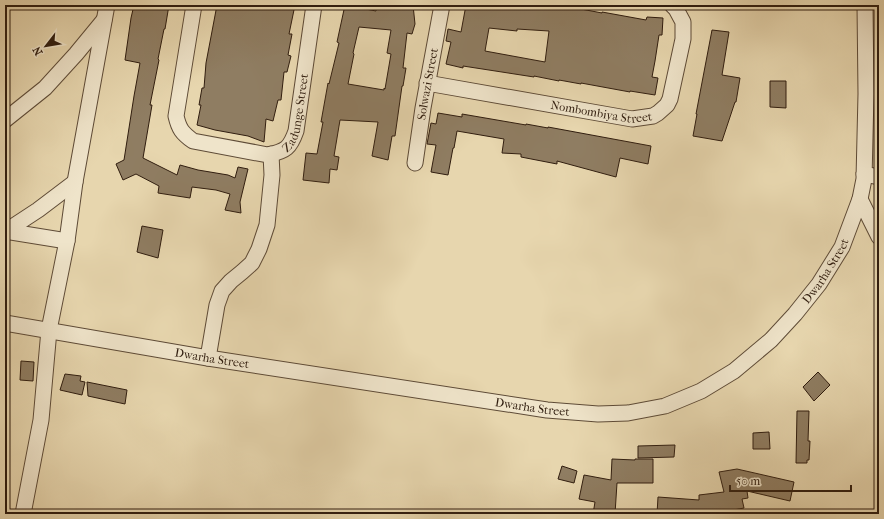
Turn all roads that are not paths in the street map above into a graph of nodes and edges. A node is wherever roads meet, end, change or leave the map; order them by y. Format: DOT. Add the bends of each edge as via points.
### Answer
graph roads {
  1 [pos="194,5"];
  2 [pos="314,5"];
  3 [pos="442,5"];
  4 [pos="672,5"];
  5 [pos="865,5"];
  6 [pos="106,12"];
  7 [pos="427,83"];
  8 [pos="873,94"];
  9 [pos="5,120"];
  10 [pos="271,154"];
  11 [pos="415,163"];
  12 [pos="864,174"];
  13 [pos="879,177"];
  14 [pos="75,182"];
  15 [pos="860,199"];
  16 [pos="6,231"];
  17 [pos="879,237"];
  18 [pos="67,241"];
  19 [pos="5,323"];
  20 [pos="49,330"];
  21 [pos="208,358"];
  22 [pos="23,514"];
  1 -- 10 [label="street, Zadunge Street" via="176,116 183,134 193,141"];
  2 -- 10 [label="street, Zadunge Street" via="296,131 290,145"];
  3 -- 7 [label="street, Solwazi Street"];
  4 -- 7 [label="street, Nombombiya Street" via="682,22 683,39 670,99 658,114 653,116 632,119"];
  5 -- 8 [label="street, Dwarha Street"];
  6 -- 9 [label="street" via="76,54 45,88"];
  6 -- 14 [label="street"];
  7 -- 11 [label="street, Solwazi Street"];
  8 -- 12 [label="street, Dwarha Street"];
  10 -- 21 [label="street" via="272,175 267,225 252,263 222,291 217,305"];
  12 -- 13 [label="street"];
  12 -- 15 [label="street, Dwarha Street"];
  14 -- 16 [label="street"];
  14 -- 18 [label="street"];
  15 -- 17 [label="street"];
  15 -- 21 [label="street, Dwarha Street" via="842,247 819,284 771,340 734,371 701,390 665,406 628,413 598,414 547,410"];
  16 -- 18 [label="street"];
  18 -- 20 [label="street"];
  19 -- 20 [label="street, Dwarha Street"];
  20 -- 21 [label="street, Dwarha Street"];
  20 -- 22 [label="street" via="41,420"];
}
